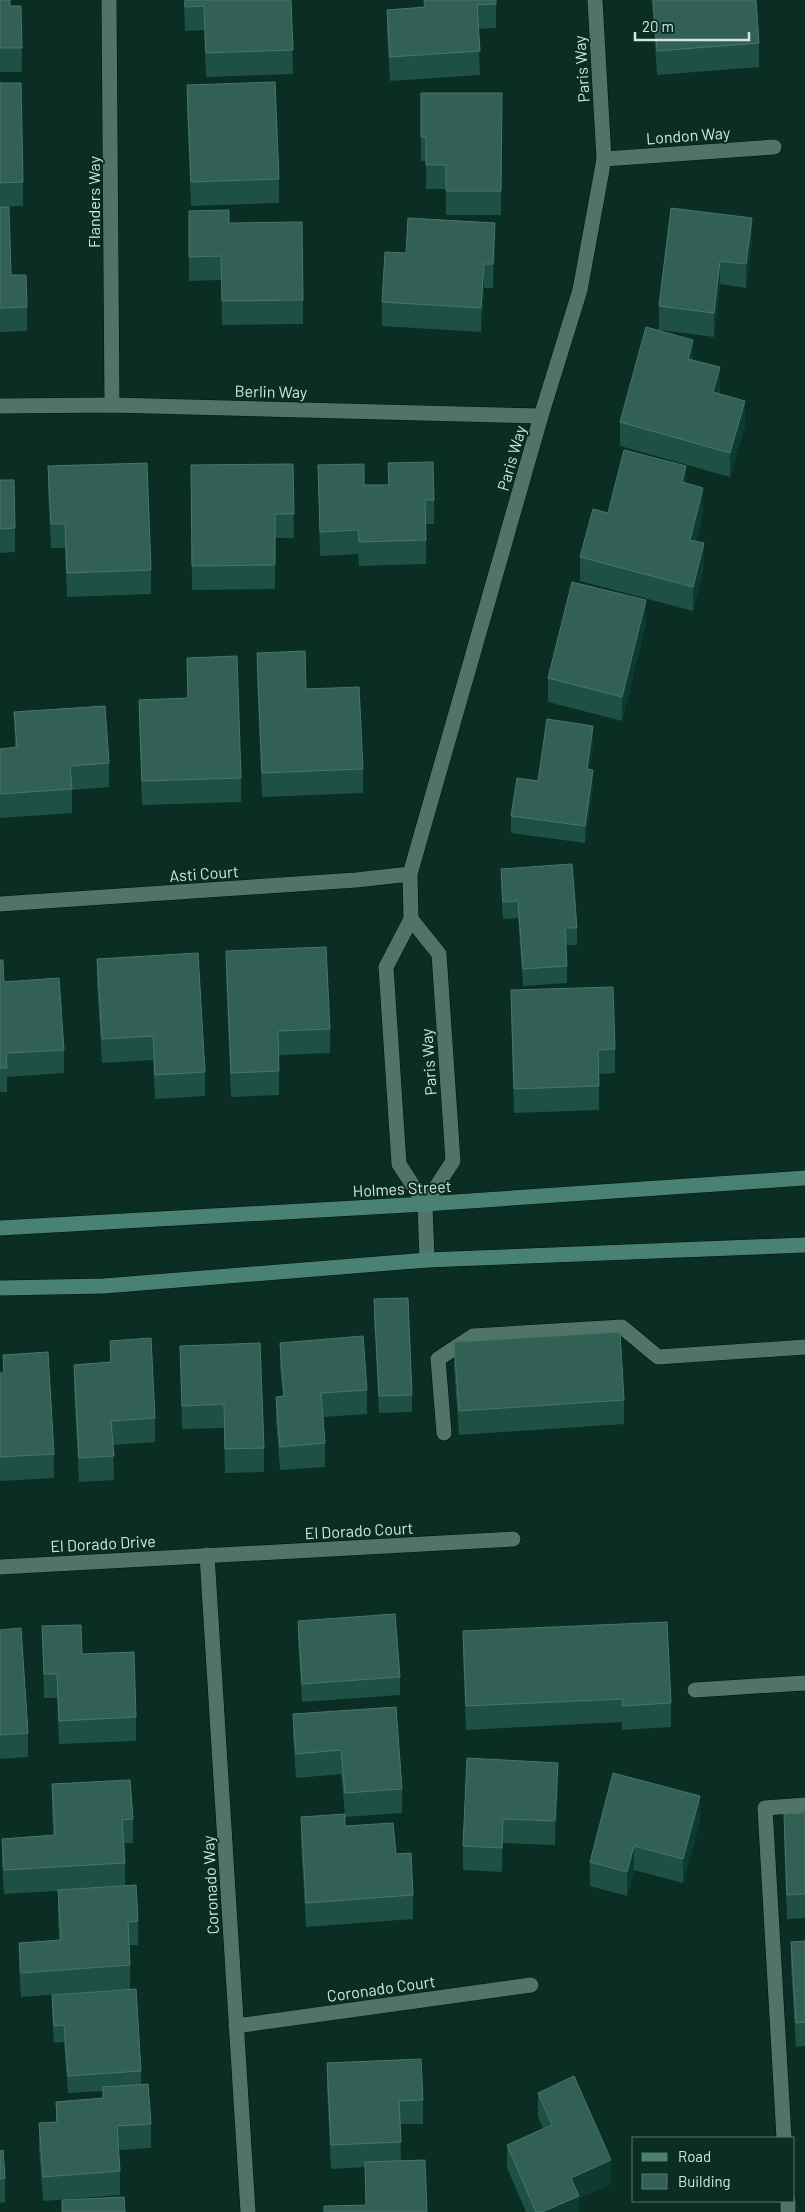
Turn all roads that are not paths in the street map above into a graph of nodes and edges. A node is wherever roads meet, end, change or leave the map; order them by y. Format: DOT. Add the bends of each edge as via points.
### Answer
graph roads {
  1 [pos="110,0"];
  2 [pos="595,0"];
  3 [pos="774,147"];
  4 [pos="604,159"];
  5 [pos="112,405"];
  6 [pos="0,406"];
  7 [pos="541,416"];
  8 [pos="410,874"];
  9 [pos="0,904"];
  10 [pos="411,919"];
  11 [pos="805,1178"];
  12 [pos="425,1204"];
  13 [pos="0,1228"];
  14 [pos="805,1244"];
  15 [pos="427,1260"];
  16 [pos="0,1288"];
  17 [pos="805,1347"];
  18 [pos="444,1433"];
  19 [pos="513,1539"];
  20 [pos="208,1555"];
  21 [pos="0,1567"];
  22 [pos="805,1683"];
  23 [pos="695,1690"];
  24 [pos="805,1805"];
  25 [pos="531,1985"];
  26 [pos="236,2026"];
  27 [pos="784,2137"];
  28 [pos="248,2212"];
  1 -- 5 [label="street, Flanders Way"];
  2 -- 4 [label="street, Paris Way"];
  3 -- 4 [label="street, London Way"];
  4 -- 7 [label="street, Paris Way" via="580,290"];
  5 -- 6 [label="street, Berlin Way"];
  5 -- 7 [label="street, Berlin Way"];
  7 -- 8 [label="street, Paris Way"];
  8 -- 9 [label="street, Asti Court"];
  8 -- 10 [label="street, Paris Way"];
  10 -- 12 [label="street, Paris Way" via="386,967 399,1164"];
  10 -- 12 [label="street, Paris Way" via="438,954 452,1161"];
  11 -- 12 [label="main road, Holmes Street"];
  12 -- 13 [label="main road, Holmes Street"];
  12 -- 15 [label="street"];
  14 -- 15 [label="main road"];
  15 -- 16 [label="main road" via="104,1286"];
  17 -- 18 [label="street" via="658,1357 622,1327 473,1336 438,1359"];
  19 -- 20 [label="street, El Dorado Court"];
  20 -- 21 [label="street, El Dorado Drive"];
  20 -- 26 [label="street, Coronado Way"];
  22 -- 23 [label="street"];
  24 -- 27 [label="street" via="765,1808"];
  25 -- 26 [label="street, Coronado Court"];
  26 -- 28 [label="street, Coronado Way"];
}
